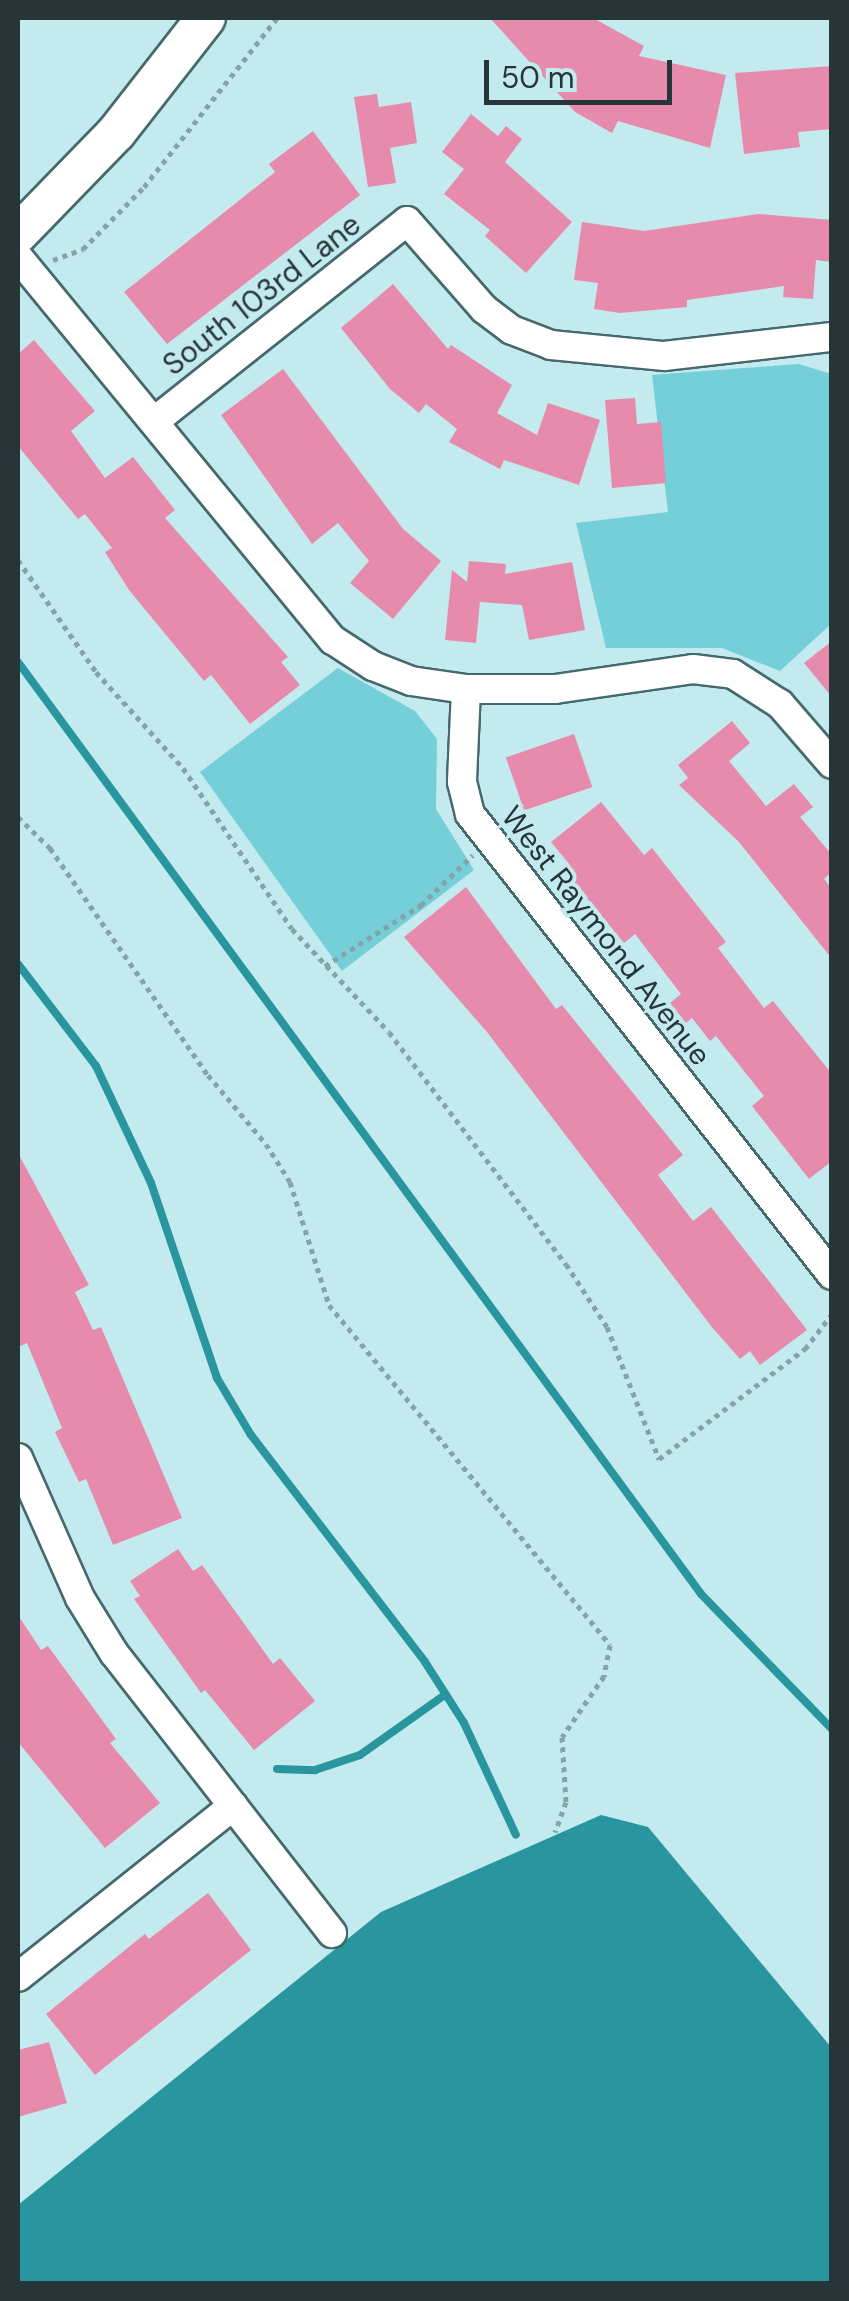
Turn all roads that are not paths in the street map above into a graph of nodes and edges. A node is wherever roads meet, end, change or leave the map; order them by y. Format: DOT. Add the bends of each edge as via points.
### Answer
graph roads {
  1 [pos="206,18"];
  2 [pos="18,234"];
  3 [pos="18,257"];
  4 [pos="832,337"];
  5 [pos="156,420"];
  6 [pos="466,690"];
  7 [pos="832,764"];
  8 [pos="832,1275"];
  9 [pos="18,1458"];
  10 [pos="233,1806"];
  11 [pos="332,1933"];
  12 [pos="18,1977"];
  1 -- 2 [label="street" via="116,133"];
  3 -- 5 [label="street"];
  4 -- 5 [label="street, South 103rd Lane" via="664,356 551,344 512,330 484,309 408,221"];
  5 -- 6 [label="street" via="334,640 412,681"];
  6 -- 7 [label="street" via="555,689 693,670 733,674 780,704"];
  6 -- 8 [label="street, West Raymond Avenue" via="462,782 470,814"];
  9 -- 10 [label="street" via="80,1598 114,1653"];
  10 -- 11 [label="street"];
  10 -- 12 [label="street"];
}
